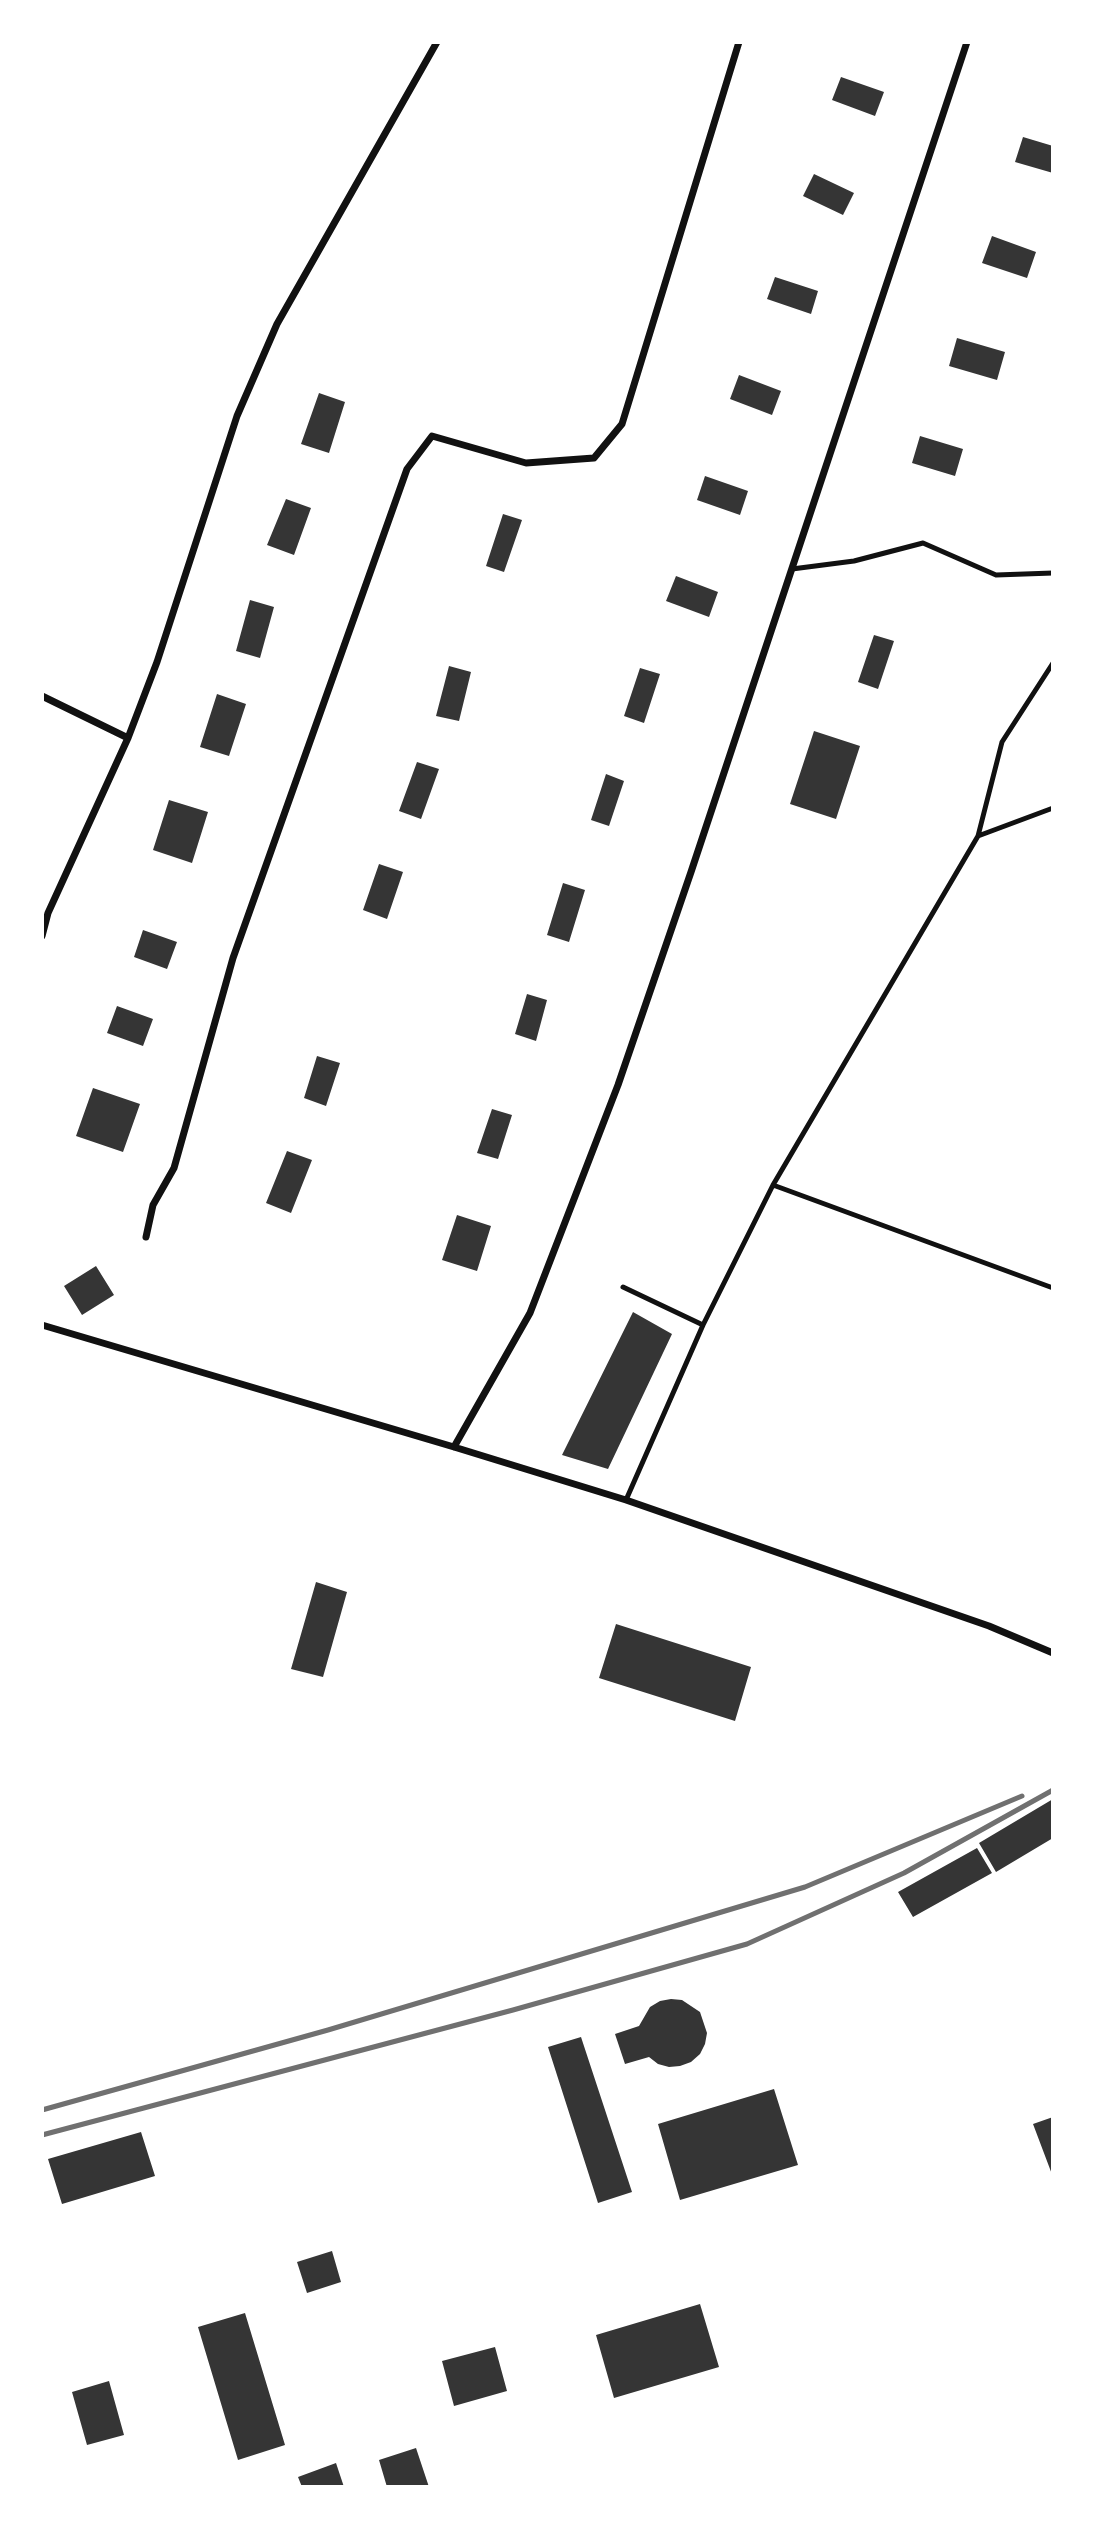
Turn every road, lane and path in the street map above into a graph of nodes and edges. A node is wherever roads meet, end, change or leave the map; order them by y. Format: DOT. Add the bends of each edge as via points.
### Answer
graph roads {
  1 [pos="437,42"];
  2 [pos="739,42"];
  3 [pos="967,42"];
  4 [pos="792,569"];
  5 [pos="1053,573"];
  6 [pos="1053,663"];
  7 [pos="42,696"];
  8 [pos="128,737"];
  9 [pos="1053,808"];
  10 [pos="978,836"];
  11 [pos="45,912"];
  12 [pos="42,936"];
  13 [pos="773,1185"];
  14 [pos="146,1237"];
  15 [pos="623,1287"];
  16 [pos="1053,1288"];
  17 [pos="42,1325"];
  18 [pos="704,1325"];
  19 [pos="454,1447"];
  20 [pos="626,1500"];
  21 [pos="1053,1653"];
  1 -- 8 [label="street" via="277,324 237,416"];
  2 -- 14 [label="street" via="622,424 593,457 526,464 432,436 407,470 233,958 174,1168 153,1205"];
  3 -- 4 [label="street"];
  4 -- 5 [label="lane" via="854,561 923,543 996,575"];
  4 -- 19 [label="street" via="618,1085 535,1301"];
  6 -- 10 [label="lane" via="1002,742"];
  7 -- 8 [label="street"];
  8 -- 11 [label="street"];
  9 -- 10 [label="lane"];
  10 -- 13 [label="lane"];
  11 -- 12 [label="street"];
  13 -- 16 [label="lane"];
  13 -- 18 [label="lane"];
  15 -- 18 [label="lane"];
  17 -- 19 [label="street"];
  18 -- 20 [label="lane"];
  19 -- 20 [label="street"];
  20 -- 21 [label="street" via="989,1626"];
}
